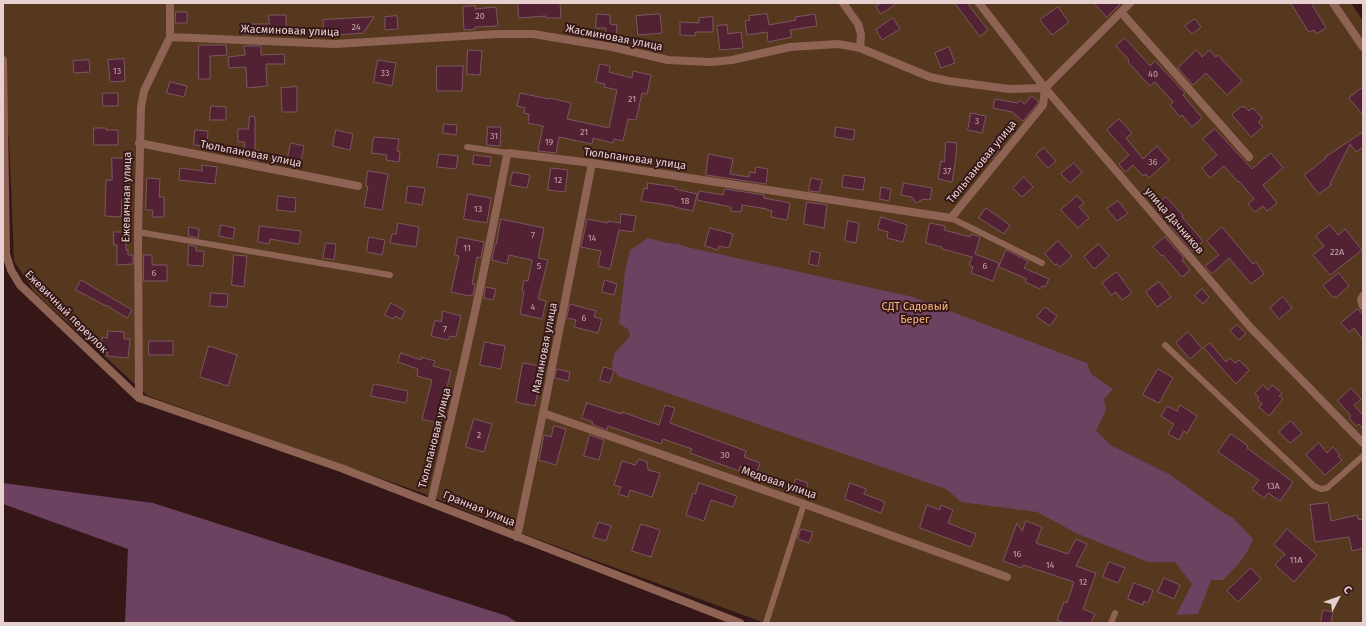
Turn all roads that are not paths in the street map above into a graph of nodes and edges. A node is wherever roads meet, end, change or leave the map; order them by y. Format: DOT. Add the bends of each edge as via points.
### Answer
graph roads {
  1 [pos="170,3"];
  2 [pos="843,3"];
  3 [pos="979,3"];
  4 [pos="1130,3"];
  5 [pos="1333,3"];
  6 [pos="1121,12"];
  7 [pos="170,37"];
  8 [pos="860,48"];
  9 [pos="1363,48"];
  10 [pos="3,60"];
  11 [pos="1045,88"];
  12 [pos="139,143"];
  13 [pos="467,148"];
  14 [pos="509,154"];
  15 [pos="1249,157"];
  16 [pos="592,163"];
  17 [pos="358,186"];
  18 [pos="951,218"];
  19 [pos="138,232"];
  20 [pos="1042,263"];
  21 [pos="390,275"];
  22 [pos="1363,296"];
  23 [pos="1363,306"];
  24 [pos="1165,345"];
  25 [pos="139,398"];
  26 [pos="543,414"];
  27 [pos="1363,443"];
  28 [pos="1363,456"];
  29 [pos="431,502"];
  30 [pos="804,504"];
  31 [pos="517,537"];
  32 [pos="1007,577"];
  33 [pos="1115,613"];
  34 [pos="740,623"];
  35 [pos="766,623"];
  36 [pos="1111,623"];
  1 -- 7 [label="street, Ежевичная улица"];
  2 -- 8 [label="street" via="858,24 861,34"];
  3 -- 11 [label="street, улица Дачников"];
  4 -- 6 [label="street"];
  5 -- 9 [label="street"];
  6 -- 11 [label="street"];
  6 -- 15 [label="street"];
  7 -- 8 [label="street, Жасминовая улица" via="335,44 533,34 612,47 668,60 711,62 790,47 838,44"];
  7 -- 12 [label="street, Ежевичная улица" via="144,91"];
  8 -- 11 [label="street, Жасминовая улица" via="930,77 1009,89"];
  10 -- 25 [label="street, Ежевичный переулок" via="6,254 11,270 20,285"];
  11 -- 18 [label="street, Тюльпановая улица" via="1043,105"];
  11 -- 27 [label="street, улица Дачников" via="1250,327"];
  12 -- 17 [label="street, Тюльпановая улица"];
  12 -- 19 [label="street, Ежевичная улица"];
  13 -- 14 [label="lane"];
  14 -- 16 [label="street, Тюльпановая улица"];
  14 -- 29 [label="street, Тюльпановая улица"];
  16 -- 18 [label="street, Тюльпановая улица"];
  16 -- 26 [label="street, Малиновая улица"];
  18 -- 20 [label="lane"];
  19 -- 21 [label="lane"];
  19 -- 25 [label="street, Ежевичная улица"];
  22 -- 23 [label="street"];
  24 -- 28 [label="lane" via="1314,486 1320,489 1327,488"];
  25 -- 29 [label="street, Гранная улица"];
  26 -- 30 [label="street, Медовая улица"];
  26 -- 31 [label="street, Малиновая улица"];
  29 -- 31 [label="street, Гранная улица"];
  30 -- 32 [label="street, Медовая улица"];
  30 -- 35 [label="lane"];
  31 -- 34 [label="street, Гранная улица"];
  33 -- 36 [label="lane"];
}
